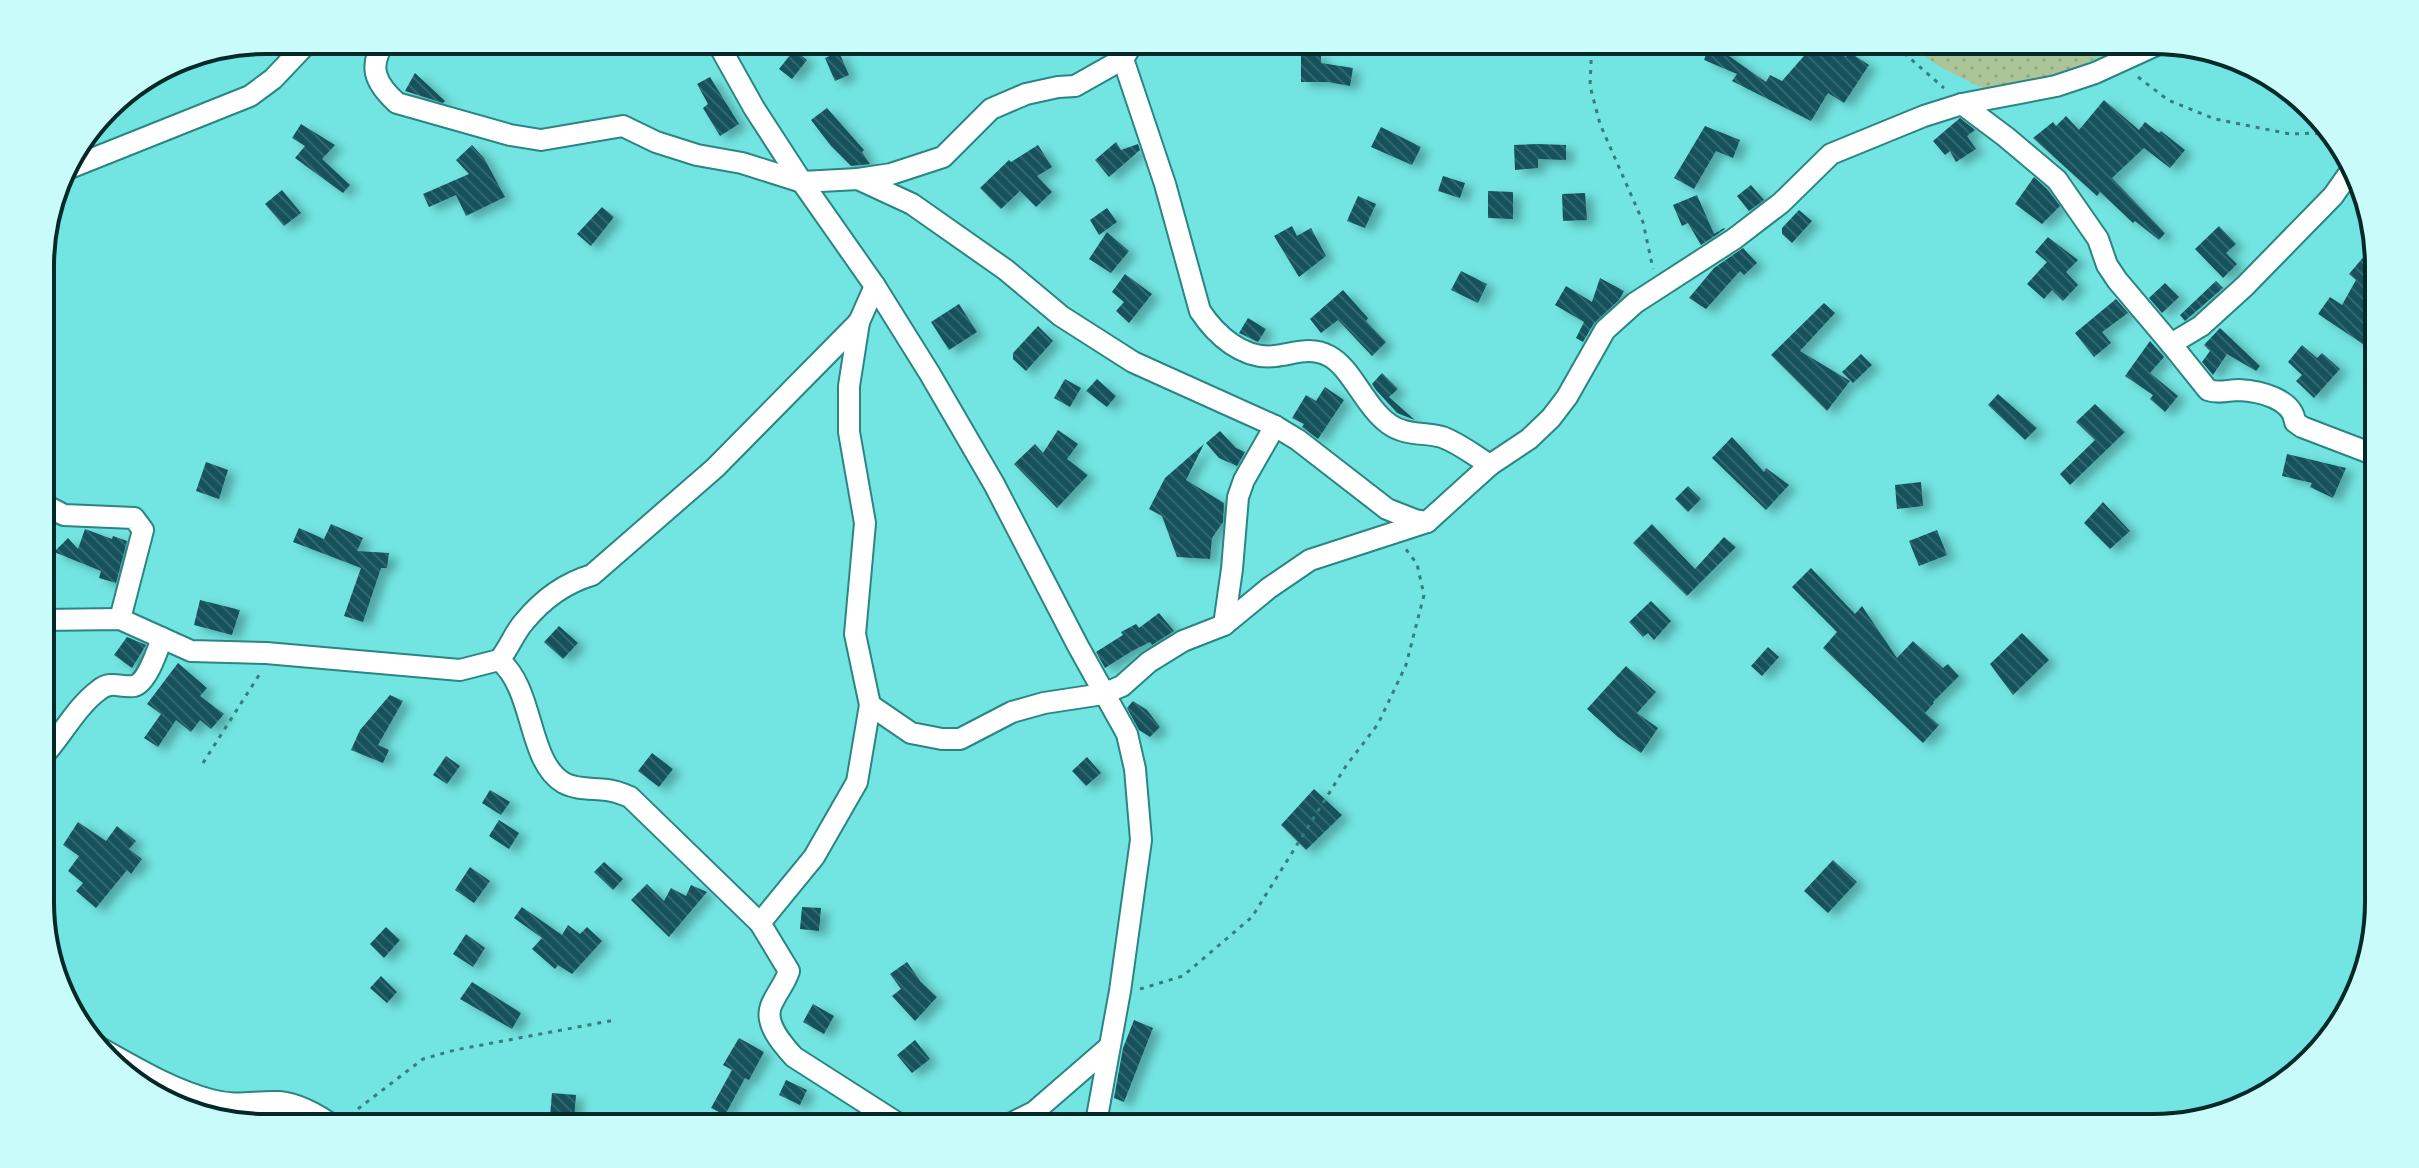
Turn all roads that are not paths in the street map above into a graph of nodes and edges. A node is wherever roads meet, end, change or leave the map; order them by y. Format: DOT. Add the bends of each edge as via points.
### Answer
graph roads {
  1 [pos="297,54"];
  2 [pos="377,54"];
  3 [pos="724,54"];
  4 [pos="1126,54"];
  5 [pos="2137,54"];
  6 [pos="1123,59"];
  7 [pos="1962,104"];
  8 [pos="80,164"];
  9 [pos="2346,178"];
  10 [pos="858,179"];
  11 [pos="802,182"];
  12 [pos="875,286"];
  13 [pos="859,322"];
  14 [pos="2171,344"];
  15 [pos="1275,426"];
  16 [pos="2365,451"];
  17 [pos="1490,465"];
  18 [pos="54,510"];
  19 [pos="1427,522"];
  20 [pos="120,619"];
  21 [pos="54,620"];
  22 [pos="1224,625"];
  23 [pos="162,638"];
  24 [pos="499,660"];
  25 [pos="1103,694"];
  26 [pos="870,705"];
  27 [pos="54,742"];
  28 [pos="760,923"];
  29 [pos="1109,1047"];
  30 [pos="129,1063"];
  31 [pos="318,1114"];
  32 [pos="883,1114"];
  33 [pos="1030,1114"];
  34 [pos="1097,1114"];
  1 -- 8 [label="street" via="250,96"];
  2 -- 11 [label="street" via="378,79 397,103 541,140 623,126 697,155"];
  3 -- 11 [label="street"];
  4 -- 6 [label="street"];
  5 -- 7 [label="street" via="2056,86"];
  6 -- 10 [label="street" via="1075,86 1026,94 991,109 943,157"];
  6 -- 17 [label="street" via="1200,311 1211,327 1259,356 1307,350 1328,355 1389,425 1441,437"];
  7 -- 14 [label="street" via="2057,180 2098,239 2117,280"];
  7 -- 17 [label="street" via="1831,154 1734,239 1635,303 1605,330 1551,418"];
  9 -- 14 [label="street" via="2245,286 2201,326"];
  10 -- 11 [label="street"];
  10 -- 15 [label="street" via="912,204 1061,316 1133,362"];
  11 -- 12 [label="street"];
  12 -- 13 [label="street"];
  12 -- 25 [label="street" via="994,484"];
  13 -- 24 [label="street" via="715,468 592,575 554,592 524,622"];
  13 -- 26 [label="street" via="849,386 849,432 865,523 855,634"];
  14 -- 16 [label="street" via="2208,390 2264,394 2288,405 2302,427"];
  15 -- 19 [label="street" via="1387,509"];
  15 -- 22 [label="street" via="1238,497"];
  17 -- 19 [label="street"];
  18 -- 20 [label="street" via="140,522 143,530"];
  19 -- 22 [label="street" via="1310,560"];
  20 -- 21 [label="street"];
  20 -- 23 [label="street"];
  22 -- 25 [label="street" via="1183,641"];
  23 -- 24 [label="street" via="191,651 460,670"];
  23 -- 27 [label="street" via="140,683 99,689"];
  24 -- 28 [label="street" via="516,680 550,769 564,783 630,797"];
  25 -- 26 [label="street" via="1012,712 960,739 911,733"];
  25 -- 29 [label="street" via="1127,734 1140,813 1137,880"];
  26 -- 28 [label="street" via="857,782 848,800 814,857"];
  28 -- 32 [label="street" via="789,971 769,1018 781,1042 794,1057"];
  29 -- 33 [label="street"];
  29 -- 34 [label="street"];
  30 -- 31 [label="street" via="213,1101 283,1102"];
}
